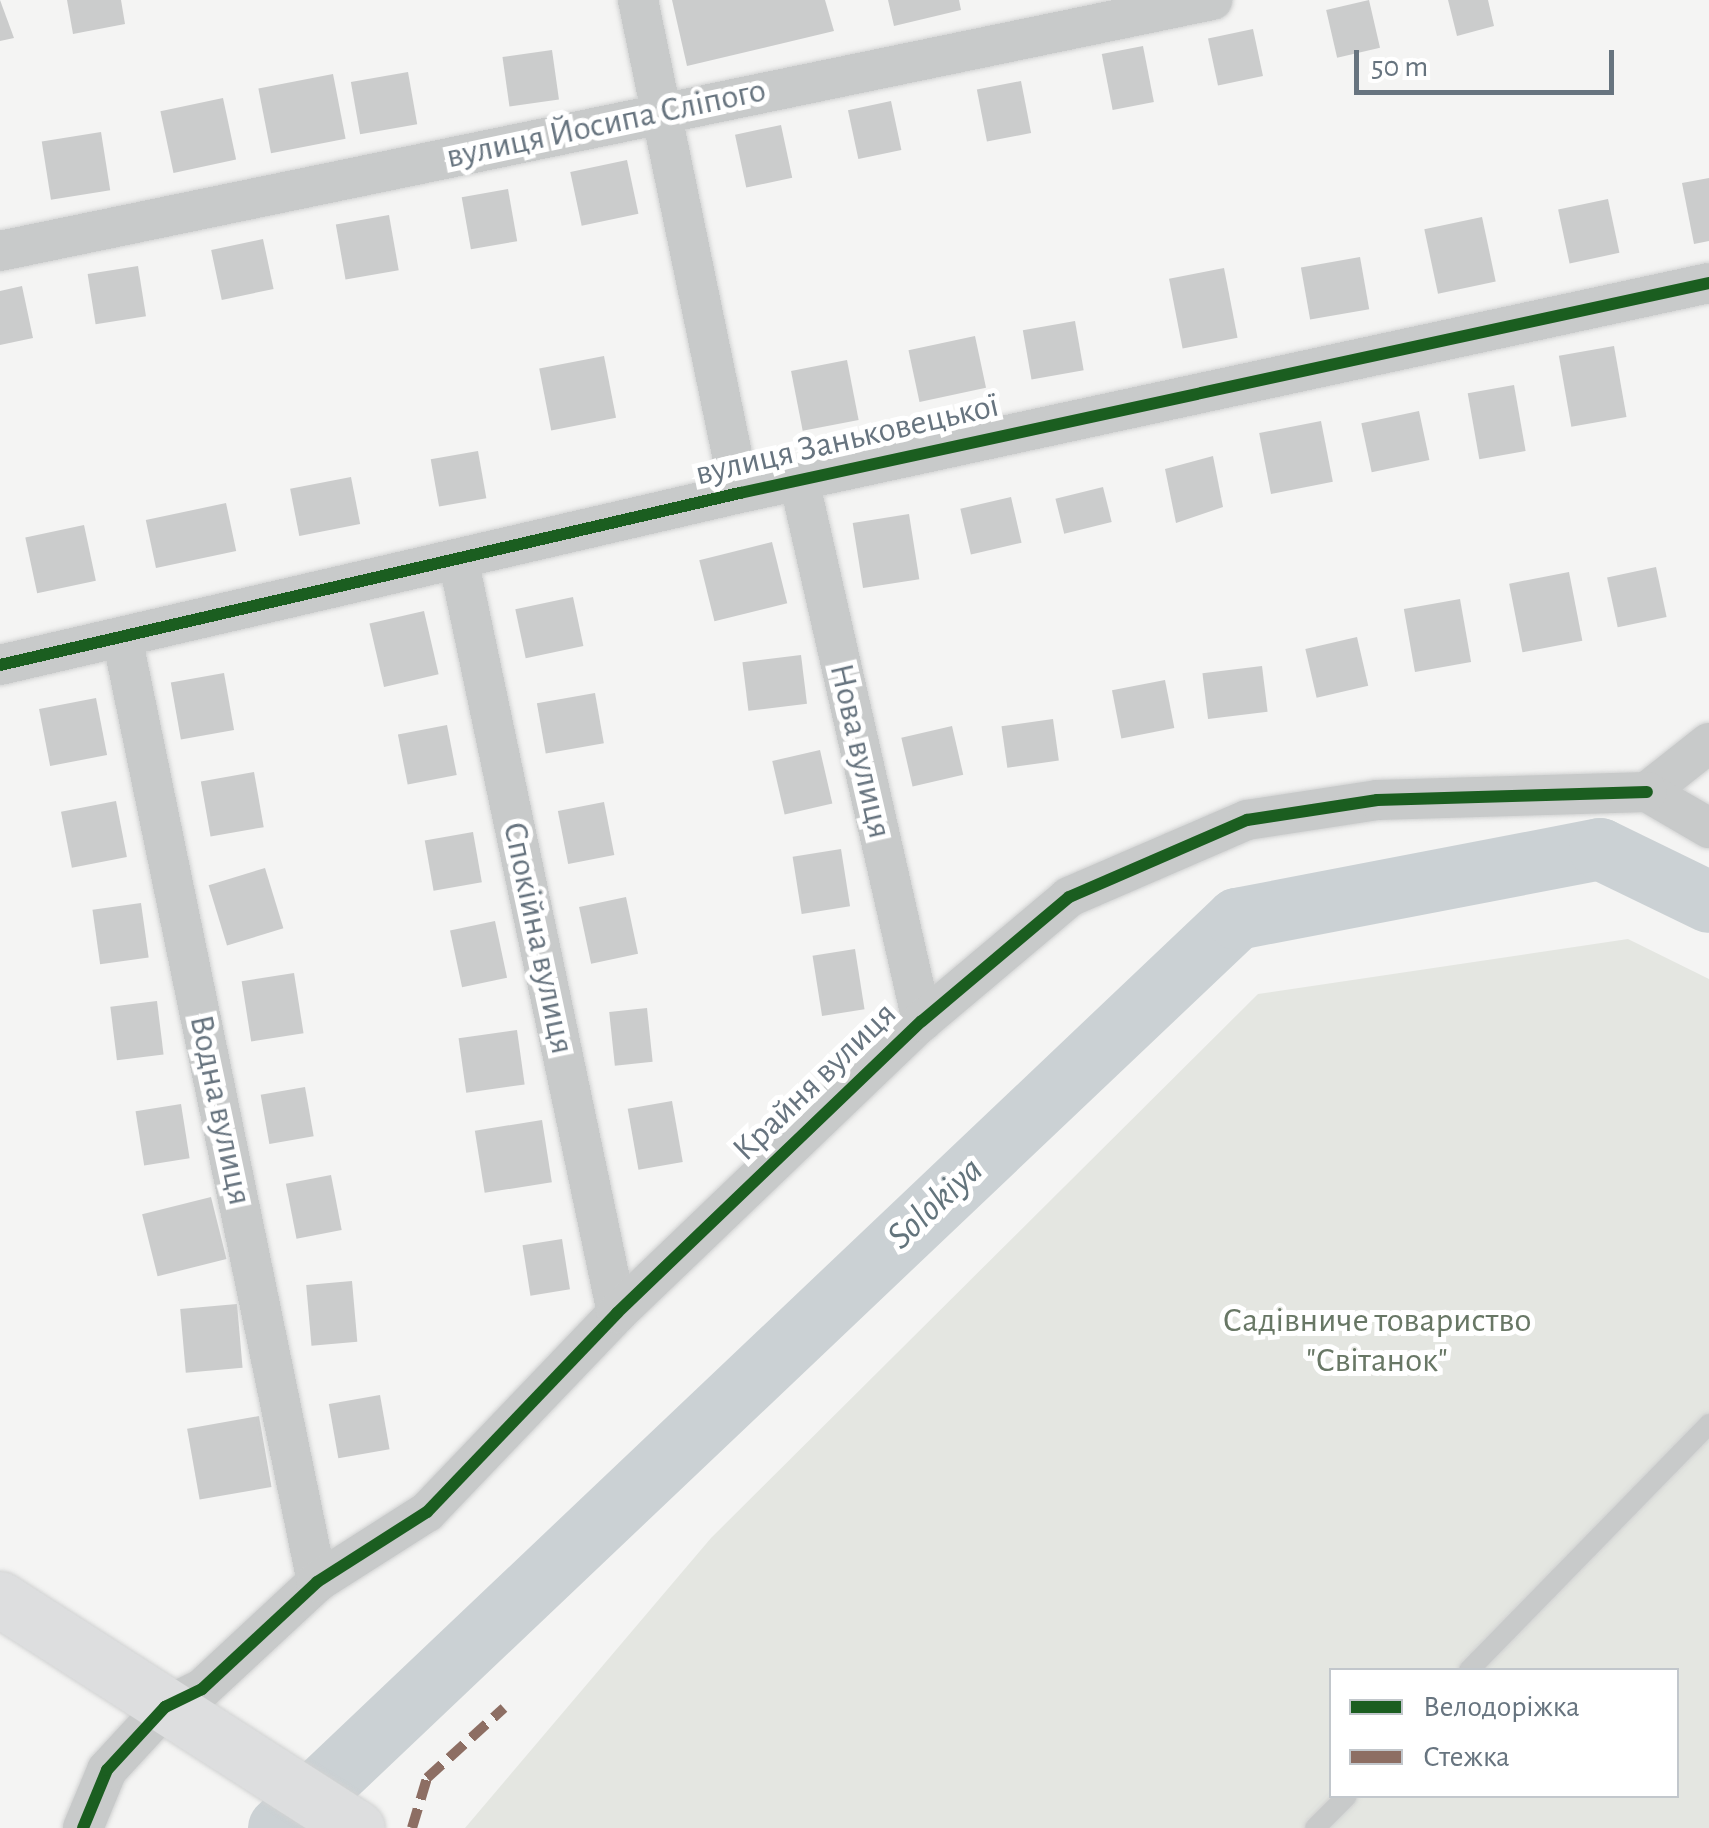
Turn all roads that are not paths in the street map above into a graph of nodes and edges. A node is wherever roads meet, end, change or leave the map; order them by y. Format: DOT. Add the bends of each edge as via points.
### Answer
graph roads {
  1 [pos="638,0"];
  2 [pos="1212,0"];
  3 [pos="664,112"];
  4 [pos="0,250"];
  5 [pos="1709,282"];
  6 [pos="798,480"];
  7 [pos="740,493"];
  8 [pos="459,563"];
  9 [pos="122,637"];
  10 [pos="0,666"];
  11 [pos="1709,743"];
  12 [pos="1646,792"];
  13 [pos="1709,828"];
  14 [pos="922,1021"];
  15 [pos="617,1313"];
  16 [pos="1709,1424"];
  17 [pos="318,1582"];
  18 [pos="0,1598"];
  19 [pos="1471,1668"];
  20 [pos="176,1716"];
  21 [pos="1344,1798"];
  22 [pos="82,1828"];
  23 [pos="357,1828"];
  24 [pos="1315,1828"];
  1 -- 3 [label="street"];
  2 -- 3 [label="street, вулиця Йосипа Сліпого"];
  3 -- 4 [label="street, вулиця Йосипа Сліпого"];
  3 -- 7 [label="street"];
  5 -- 6 [label="street, вулиця Заньковецької"];
  6 -- 7 [label="street, вулиця Заньковецької"];
  6 -- 14 [label="street, Нова вулиця"];
  7 -- 8 [label="street, вулиця Заньковецької"];
  8 -- 9 [label="street, вулиця Заньковецької"];
  8 -- 15 [label="street, Спокійна вулиця"];
  9 -- 10 [label="street, вулиця Заньковецької"];
  9 -- 17 [label="street, Водна вулиця"];
  11 -- 12 [label="street"];
  12 -- 13 [label="street"];
  12 -- 14 [label="street, Крайня вулиця" via="1377,800 1247,820 1069,897"];
  14 -- 15 [label="street, Крайня вулиця"];
  15 -- 17 [label="street, Крайня вулиця" via="427,1512"];
  16 -- 19 [label="lane"];
  17 -- 20 [label="street, Крайня вулиця"];
  18 -- 20 [label="main road"];
  20 -- 22 [label="street, Крайня вулиця" via="107,1770"];
  20 -- 23 [label="main road"];
  21 -- 24 [label="lane"];
}
